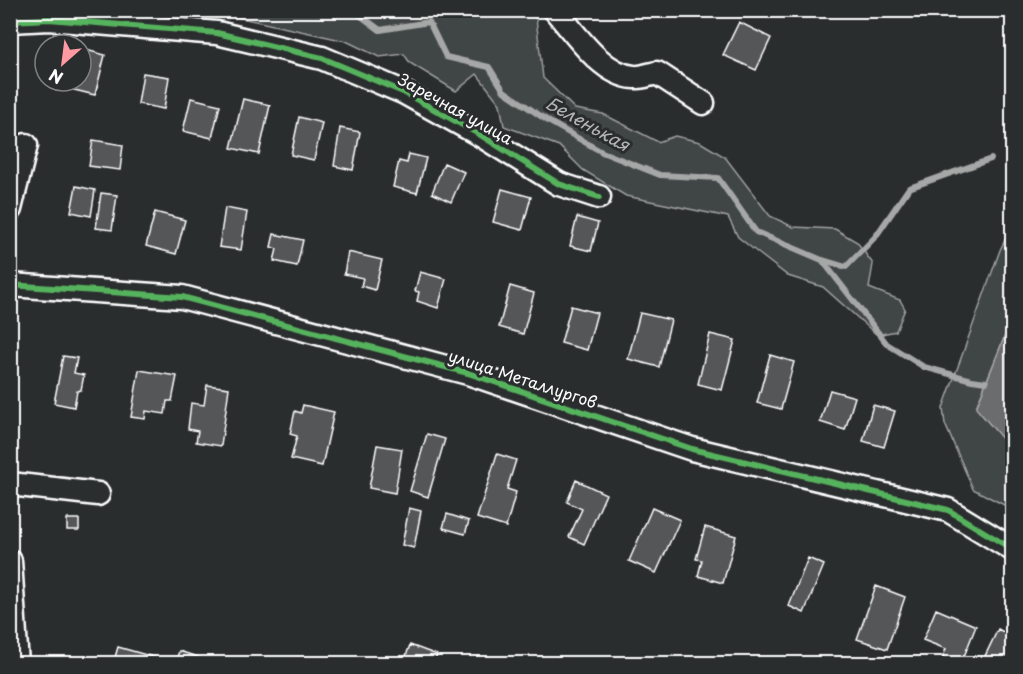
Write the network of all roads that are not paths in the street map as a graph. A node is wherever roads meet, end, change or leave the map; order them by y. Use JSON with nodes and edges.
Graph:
{"nodes":[{"id":1,"x":555,"y":10,"type":"edge"},
{"id":2,"x":10,"y":21,"type":"edge"},
{"id":3,"x":703,"y":103,"type":"dead end"},
{"id":4,"x":26,"y":145,"type":"dead end"},
{"id":5,"x":599,"y":197,"type":"dead end"},
{"id":6,"x":10,"y":209,"type":"edge"},
{"id":7,"x":10,"y":285,"type":"edge"},
{"id":8,"x":10,"y":484,"type":"edge"},
{"id":9,"x":98,"y":494,"type":"dead end"},
{"id":10,"x":1012,"y":549,"type":"edge"},
{"id":11,"x":10,"y":561,"type":"edge"},
{"id":12,"x":17,"y":663,"type":"edge"}],
"edges":[{"from":1,"to":3,"type":"street"},
{"from":2,"to":5,"type":"street","name":"Заречная улица"},
{"from":4,"to":6,"type":"street"},
{"from":7,"to":10,"type":"street","name":"улица Металлургов"},
{"from":8,"to":9,"type":"street"},
{"from":11,"to":12,"type":"street"}]}
